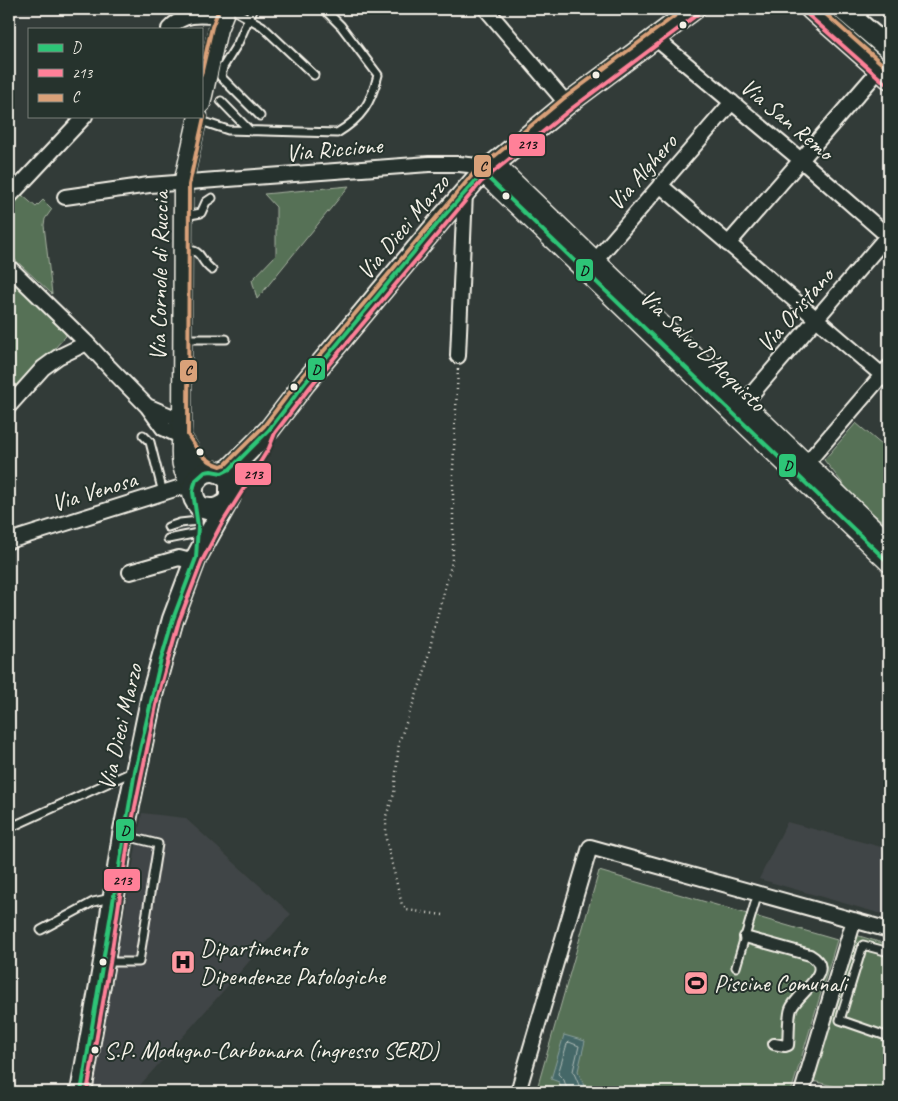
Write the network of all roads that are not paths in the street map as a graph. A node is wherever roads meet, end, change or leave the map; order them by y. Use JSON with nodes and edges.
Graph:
{"nodes":[{"id":1,"x":253,"y":9,"type":"edge"},
{"id":2,"x":324,"y":9,"type":"edge"},
{"id":3,"x":486,"y":9,"type":"edge"},
{"id":4,"x":694,"y":9,"type":"edge"},
{"id":5,"x":811,"y":9,"type":"edge"},
{"id":6,"x":227,"y":12,"type":"edge"},
{"id":7,"x":855,"y":13,"type":"edge"},
{"id":8,"x":248,"y":18,"type":"junction"},
{"id":9,"x":170,"y":28,"type":"edge"},
{"id":10,"x":655,"y":38,"type":"junction"},
{"id":11,"x":889,"y":49,"type":"edge"},
{"id":12,"x":884,"y":74,"type":"edge"},
{"id":13,"x":314,"y":75,"type":"dead end"},
{"id":14,"x":221,"y":101,"type":"dead end"},
{"id":15,"x":732,"y":102,"type":"junction"},
{"id":16,"x":202,"y":103,"type":"edge"},
{"id":17,"x":567,"y":104,"type":"junction"},
{"id":18,"x":202,"y":116,"type":"edge"},
{"id":19,"x":260,"y":116,"type":"dead end"},
{"id":20,"x":84,"y":118,"type":"edge"},
{"id":21,"x":198,"y":118,"type":"edge"},
{"id":22,"x":250,"y":131,"type":"junction"},
{"id":23,"x":802,"y":161,"type":"junction"},
{"id":24,"x":488,"y":168,"type":"junction"},
{"id":25,"x":183,"y":184,"type":"junction"},
{"id":26,"x":660,"y":185,"type":"junction"},
{"id":27,"x":465,"y":192,"type":"junction"},
{"id":28,"x":9,"y":197,"type":"edge"},
{"id":29,"x":65,"y":197,"type":"dead end"},
{"id":30,"x":212,"y":198,"type":"dead end"},
{"id":31,"x":183,"y":216,"type":"junction"},
{"id":32,"x":889,"y":236,"type":"edge"},
{"id":33,"x":728,"y":244,"type":"junction"},
{"id":34,"x":183,"y":249,"type":"junction"},
{"id":35,"x":9,"y":266,"type":"edge"},
{"id":36,"x":591,"y":266,"type":"junction"},
{"id":37,"x":212,"y":270,"type":"dead end"},
{"id":38,"x":816,"y":319,"type":"junction"},
{"id":39,"x":226,"y":339,"type":"dead end"},
{"id":40,"x":182,"y":340,"type":"junction"},
{"id":41,"x":88,"y":343,"type":"junction"},
{"id":42,"x":458,"y":356,"type":"road end"},
{"id":43,"x":887,"y":374,"type":"edge"},
{"id":44,"x":182,"y":393,"type":"junction"},
{"id":45,"x":9,"y":406,"type":"edge"},
{"id":46,"x":147,"y":406,"type":"junction"},
{"id":47,"x":739,"y":409,"type":"junction"},
{"id":48,"x":182,"y":430,"type":"junction"},
{"id":49,"x":269,"y":430,"type":"junction"},
{"id":50,"x":143,"y":435,"type":"dead end"},
{"id":51,"x":802,"y":469,"type":"junction"},
{"id":52,"x":217,"y":472,"type":"junction"},
{"id":53,"x":163,"y":493,"type":"junction"},
{"id":54,"x":229,"y":500,"type":"junction"},
{"id":55,"x":196,"y":510,"type":"junction"},
{"id":56,"x":168,"y":527,"type":"dead end"},
{"id":57,"x":168,"y":539,"type":"dead end"},
{"id":58,"x":9,"y":541,"type":"edge"},
{"id":59,"x":885,"y":541,"type":"edge"},
{"id":60,"x":195,"y":560,"type":"junction"},
{"id":61,"x":889,"y":563,"type":"edge"},
{"id":62,"x":130,"y":572,"type":"dead end"},
{"id":63,"x":135,"y":771,"type":"junction"},
{"id":64,"x":9,"y":828,"type":"edge"},
{"id":65,"x":123,"y":835,"type":"junction"},
{"id":66,"x":758,"y":893,"type":"junction"},
{"id":67,"x":114,"y":897,"type":"junction"},
{"id":68,"x":854,"y":920,"type":"junction"},
{"id":69,"x":41,"y":930,"type":"dead end"},
{"id":70,"x":889,"y":930,"type":"edge"},
{"id":71,"x":745,"y":937,"type":"junction"},
{"id":72,"x":889,"y":952,"type":"edge"},
{"id":73,"x":104,"y":962,"type":"junction"},
{"id":74,"x":736,"y":967,"type":"dead end"},
{"id":75,"x":889,"y":1037,"type":"edge"},
{"id":76,"x":774,"y":1044,"type":"dead end"},
{"id":77,"x":81,"y":1092,"type":"edge"},
{"id":78,"x":518,"y":1092,"type":"edge"},
{"id":79,"x":802,"y":1092,"type":"edge"}],
"edges":[{"from":1,"to":8,"type":"lane"},
{"from":2,"to":22,"type":"lane"},
{"from":3,"to":17,"type":"street"},
{"from":4,"to":10,"type":"main road","name":"Via Dieci Marzo"},
{"from":5,"to":12,"type":"main road"},
{"from":6,"to":8,"type":"lane"},
{"from":6,"to":9,"type":"street"},
{"from":6,"to":16,"type":"street","name":"Via Cornole di Ruccia"},
{"from":7,"to":11,"type":"main road"},
{"from":8,"to":13,"type":"lane"},
{"from":8,"to":19,"type":"lane"},
{"from":10,"to":15,"type":"street","name":"Via San Remo"},
{"from":10,"to":17,"type":"main road","name":"Via Dieci Marzo"},
{"from":12,"to":23,"type":"street"},
{"from":14,"to":22,"type":"lane"},
{"from":15,"to":23,"type":"street","name":"Via San Remo"},
{"from":15,"to":26,"type":"street","name":"Via Alghero"},
{"from":17,"to":24,"type":"main road","name":"Via Dieci Marzo"},
{"from":18,"to":22,"type":"lane"},
{"from":20,"to":28,"type":"street"},
{"from":21,"to":25,"type":"street","name":"Via Cornole di Ruccia"},
{"from":23,"to":32,"type":"street","name":"Via San Remo"},
{"from":23,"to":33,"type":"street"},
{"from":24,"to":25,"type":"street","name":"Via Riccione"},
{"from":24,"to":27,"type":"main road","name":"Via Dieci Marzo"},
{"from":24,"to":36,"type":"street","name":"Via Salvo D'Acquisto"},
{"from":25,"to":29,"type":"street","name":"Via Riccione"},
{"from":25,"to":31,"type":"street","name":"Via Cornole di Ruccia"},
{"from":26,"to":33,"type":"street"},
{"from":26,"to":36,"type":"street","name":"Via Alghero"},
{"from":27,"to":42,"type":"street"},
{"from":27,"to":49,"type":"main road","name":"Via Dieci Marzo"},
{"from":30,"to":31,"type":"lane"},
{"from":31,"to":34,"type":"street","name":"Via Cornole di Ruccia"},
{"from":32,"to":38,"type":"street","name":"Via Oristano"},
{"from":33,"to":38,"type":"street"},
{"from":34,"to":37,"type":"lane"},
{"from":34,"to":40,"type":"street","name":"Via Cornole di Ruccia"},
{"from":35,"to":41,"type":"street"},
{"from":36,"to":47,"type":"street","name":"Via Salvo D'Acquisto"},
{"from":38,"to":43,"type":"street"},
{"from":38,"to":47,"type":"street","name":"Via Oristano"},
{"from":39,"to":40,"type":"lane"},
{"from":40,"to":44,"type":"street","name":"Via Cornole di Ruccia"},
{"from":41,"to":45,"type":"street"},
{"from":41,"to":46,"type":"street"},
{"from":43,"to":51,"type":"street"},
{"from":44,"to":46,"type":"street"},
{"from":44,"to":48,"type":"street","name":"Via Cornole di Ruccia"},
{"from":46,"to":48,"type":"street"},
{"from":47,"to":51,"type":"street","name":"Via Salvo D'Acquisto"},
{"from":48,"to":52,"type":"street"},
{"from":48,"to":55,"type":"street","name":"Via Cornole di Ruccia"},
{"from":49,"to":52,"type":"main road","name":"Via Dieci Marzo"},
{"from":49,"to":54,"type":"main road","name":"Via Dieci Marzo"},
{"from":50,"to":53,"type":"lane"},
{"from":51,"to":59,"type":"street","name":"Via Salvo D'Acquisto"},
{"from":52,"to":54,"type":"main road"},
{"from":52,"to":55,"type":"main road","name":"Via Dieci Marzo"},
{"from":53,"to":55,"type":"street","name":"Via Venosa"},
{"from":53,"to":58,"type":"street","name":"Via Venosa"},
{"from":54,"to":55,"type":"main road"},
{"from":54,"to":60,"type":"main road","name":"Via Dieci Marzo"},
{"from":55,"to":56,"type":"lane"},
{"from":55,"to":57,"type":"lane"},
{"from":55,"to":60,"type":"main road"},
{"from":59,"to":61,"type":"street","name":"Via Salvo D'Acquisto"},
{"from":60,"to":62,"type":"street"},
{"from":60,"to":63,"type":"main road","name":"Via Dieci Marzo"},
{"from":63,"to":64,"type":"lane"},
{"from":63,"to":65,"type":"main road","name":"Via Dieci Marzo"},
{"from":65,"to":67,"type":"main road","name":"Via Dieci Marzo"},
{"from":65,"to":73,"type":"lane"},
{"from":66,"to":68,"type":"street"},
{"from":66,"to":71,"type":"lane"},
{"from":66,"to":78,"type":"street"},
{"from":67,"to":69,"type":"lane"},
{"from":67,"to":73,"type":"main road","name":"Via Dieci Marzo"},
{"from":68,"to":70,"type":"street"},
{"from":68,"to":79,"type":"street"},
{"from":71,"to":74,"type":"lane"},
{"from":71,"to":76,"type":"street"},
{"from":72,"to":75,"type":"lane"},
{"from":73,"to":77,"type":"main road","name":"Via Dieci Marzo"}]}
